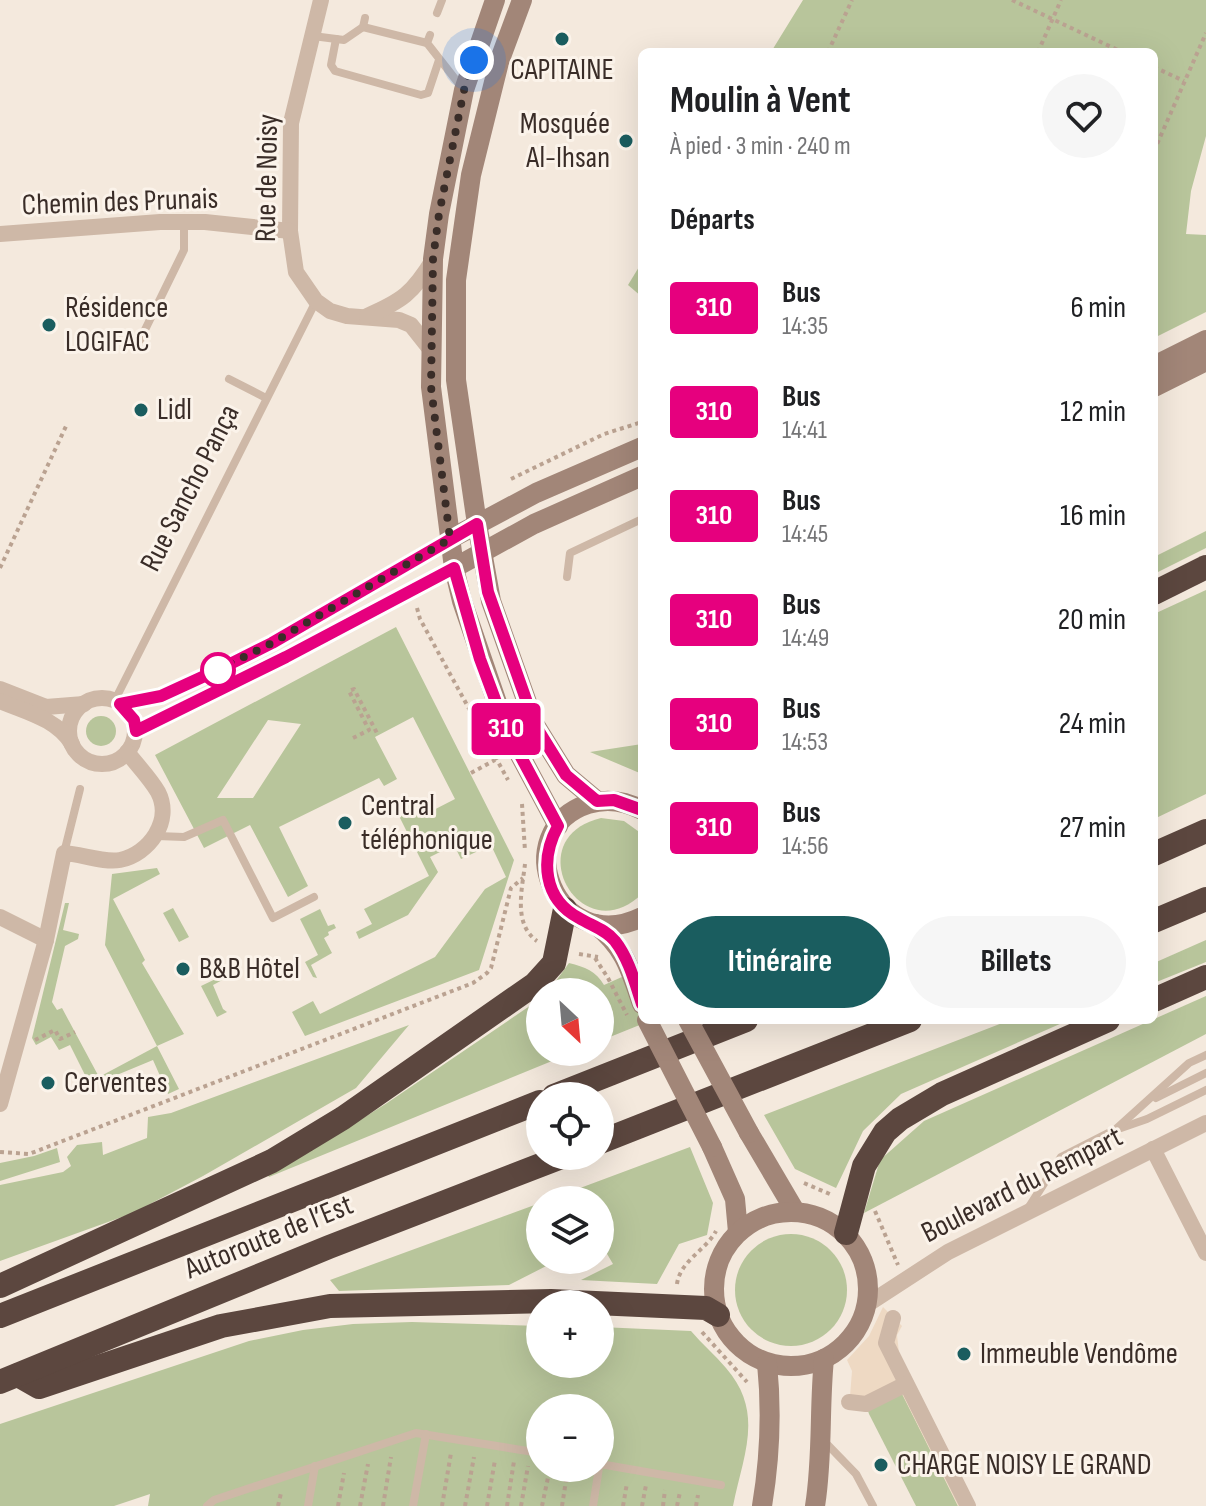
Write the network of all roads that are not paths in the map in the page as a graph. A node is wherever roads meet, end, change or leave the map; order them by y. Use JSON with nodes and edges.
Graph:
{"nodes":[{"id":1,"x":321,"y":0,"type":"edge"},
{"id":2,"x":442,"y":0,"type":"edge"},
{"id":3,"x":495,"y":0,"type":"edge"},
{"id":4,"x":522,"y":0,"type":"edge"},
{"id":5,"x":437,"y":13,"type":"dead end"},
{"id":6,"x":312,"y":36,"type":"junction"},
{"id":7,"x":336,"y":39,"type":"junction"},
{"id":8,"x":439,"y":60,"type":"junction"},
{"id":9,"x":464,"y":90,"type":"junction"},
{"id":10,"x":184,"y":222,"type":"junction"},
{"id":11,"x":290,"y":231,"type":"junction"},
{"id":12,"x":0,"y":234,"type":"edge"},
{"id":13,"x":433,"y":259,"type":"junction"},
{"id":14,"x":316,"y":301,"type":"junction"},
{"id":15,"x":365,"y":317,"type":"junction"},
{"id":16,"x":140,"y":340,"type":"dead end"},
{"id":17,"x":1206,"y":340,"type":"edge"},
{"id":18,"x":430,"y":349,"type":"junction"},
{"id":19,"x":1206,"y":361,"type":"edge"},
{"id":20,"x":1158,"y":364,"type":"edge"},
{"id":21,"x":229,"y":379,"type":"dead end"},
{"id":22,"x":1158,"y":385,"type":"edge"},
{"id":23,"x":266,"y":398,"type":"junction"},
{"id":24,"x":638,"y":449,"type":"edge"},
{"id":25,"x":638,"y":478,"type":"edge"},
{"id":26,"x":638,"y":521,"type":"edge"},
{"id":27,"x":477,"y":524,"type":"junction"},
{"id":28,"x":450,"y":539,"type":"junction"},
{"id":29,"x":482,"y":552,"type":"junction"},
{"id":30,"x":1206,"y":567,"type":"edge"},
{"id":31,"x":454,"y":568,"type":"junction"},
{"id":32,"x":567,"y":577,"type":"dead end"},
{"id":33,"x":1158,"y":591,"type":"edge"},
{"id":34,"x":0,"y":689,"type":"edge"},
{"id":35,"x":0,"y":701,"type":"edge"},
{"id":36,"x":118,"y":702,"type":"junction"},
{"id":37,"x":84,"y":704,"type":"junction"},
{"id":38,"x":136,"y":731,"type":"junction"},
{"id":39,"x":75,"y":750,"type":"junction"},
{"id":40,"x":127,"y":752,"type":"junction"},
{"id":41,"x":80,"y":789,"type":"dead end"},
{"id":42,"x":597,"y":801,"type":"junction"},
{"id":43,"x":638,"y":808,"type":"edge"},
{"id":44,"x":558,"y":826,"type":"junction"},
{"id":45,"x":1206,"y":831,"type":"edge"},
{"id":46,"x":157,"y":836,"type":"junction"},
{"id":47,"x":1158,"y":852,"type":"edge"},
{"id":48,"x":64,"y":853,"type":"junction"},
{"id":49,"x":314,"y":897,"type":"dead end"},
{"id":50,"x":1206,"y":899,"type":"edge"},
{"id":51,"x":565,"y":909,"type":"junction"},
{"id":52,"x":0,"y":917,"type":"edge"},
{"id":53,"x":638,"y":919,"type":"edge"},
{"id":54,"x":1158,"y":919,"type":"edge"},
{"id":55,"x":595,"y":924,"type":"junction"},
{"id":56,"x":46,"y":940,"type":"junction"},
{"id":57,"x":1206,"y":977,"type":"edge"},
{"id":58,"x":638,"y":992,"type":"edge"},
{"id":59,"x":1158,"y":998,"type":"edge"},
{"id":60,"x":649,"y":1024,"type":"edge"},
{"id":61,"x":690,"y":1024,"type":"edge"},
{"id":62,"x":736,"y":1024,"type":"edge"},
{"id":63,"x":900,"y":1024,"type":"edge"},
{"id":64,"x":1099,"y":1024,"type":"edge"},
{"id":65,"x":1206,"y":1055,"type":"edge"},
{"id":66,"x":1206,"y":1073,"type":"edge"},
{"id":67,"x":589,"y":1082,"type":"edge"},
{"id":68,"x":1206,"y":1090,"type":"edge"},
{"id":69,"x":0,"y":1104,"type":"edge"},
{"id":70,"x":1145,"y":1104,"type":"junction"},
{"id":71,"x":526,"y":1108,"type":"edge"},
{"id":72,"x":1206,"y":1123,"type":"edge"},
{"id":73,"x":1116,"y":1129,"type":"junction"},
{"id":74,"x":614,"y":1136,"type":"edge"},
{"id":75,"x":1153,"y":1149,"type":"junction"},
{"id":76,"x":528,"y":1170,"type":"edge"},
{"id":77,"x":795,"y":1211,"type":"junction"},
{"id":78,"x":1024,"y":1214,"type":"junction"},
{"id":79,"x":738,"y":1232,"type":"junction"},
{"id":80,"x":846,"y":1233,"type":"junction"},
{"id":81,"x":1206,"y":1253,"type":"edge"},
{"id":82,"x":0,"y":1286,"type":"edge"},
{"id":83,"x":868,"y":1304,"type":"junction"},
{"id":84,"x":718,"y":1315,"type":"junction"},
{"id":85,"x":0,"y":1316,"type":"edge"},
{"id":86,"x":893,"y":1318,"type":"dead end"},
{"id":87,"x":824,"y":1359,"type":"junction"},
{"id":88,"x":767,"y":1363,"type":"junction"},
{"id":89,"x":9,"y":1378,"type":"edge"},
{"id":90,"x":906,"y":1384,"type":"junction"},
{"id":91,"x":849,"y":1402,"type":"dead end"},
{"id":92,"x":426,"y":1434,"type":"junction"},
{"id":93,"x":820,"y":1436,"type":"junction"},
{"id":94,"x":526,"y":1451,"type":"edge"},
{"id":95,"x":315,"y":1466,"type":"junction"},
{"id":96,"x":614,"y":1467,"type":"edge"},
{"id":97,"x":597,"y":1482,"type":"edge"},
{"id":98,"x":721,"y":1485,"type":"dead end"},
{"id":99,"x":207,"y":1506,"type":"edge"},
{"id":100,"x":308,"y":1506,"type":"edge"},
{"id":101,"x":413,"y":1506,"type":"edge"},
{"id":102,"x":593,"y":1506,"type":"edge"},
{"id":103,"x":762,"y":1506,"type":"edge"},
{"id":104,"x":815,"y":1506,"type":"edge"},
{"id":105,"x":873,"y":1506,"type":"edge"},
{"id":106,"x":968,"y":1506,"type":"edge"}],
"edges":[{"from":1,"to":6,"type":"street","name":"Rue de Noisy"},
{"from":2,"to":5,"type":"lane"},
{"from":3,"to":9,"type":"main road"},
{"from":4,"to":27,"type":"main road"},
{"from":6,"to":7,"type":"lane"},
{"from":6,"to":11,"type":"street","name":"Rue de Noisy"},
{"from":7,"to":8,"type":"lane"},
{"from":7,"to":8,"type":"lane"},
{"from":8,"to":9,"type":"lane"},
{"from":9,"to":13,"type":"main road"},
{"from":10,"to":11,"type":"street","name":"Chemin des Prunais"},
{"from":10,"to":12,"type":"street","name":"Chemin des Prunais"},
{"from":10,"to":16,"type":"lane"},
{"from":11,"to":14,"type":"street","name":"Rue de Noisy"},
{"from":13,"to":15,"type":"street"},
{"from":13,"to":18,"type":"main road"},
{"from":14,"to":15,"type":"street"},
{"from":14,"to":23,"type":"lane","name":"Rue Sancho Pança"},
{"from":15,"to":18,"type":"street"},
{"from":17,"to":20,"type":"main road"},
{"from":18,"to":28,"type":"main road"},
{"from":19,"to":22,"type":"main road"},
{"from":21,"to":23,"type":"lane"},
{"from":23,"to":36,"type":"lane","name":"Rue Sancho Pança"},
{"from":24,"to":27,"type":"main road"},
{"from":25,"to":29,"type":"main road"},
{"from":26,"to":32,"type":"lane"},
{"from":27,"to":28,"type":"main road"},
{"from":27,"to":29,"type":"main road"},
{"from":28,"to":31,"type":"main road"},
{"from":28,"to":36,"type":"street"},
{"from":29,"to":31,"type":"main road"},
{"from":29,"to":42,"type":"main road"},
{"from":30,"to":33,"type":"highway"},
{"from":31,"to":38,"type":"street"},
{"from":31,"to":44,"type":"main road"},
{"from":34,"to":37,"type":"street"},
{"from":35,"to":39,"type":"street"},
{"from":36,"to":37,"type":"street"},
{"from":36,"to":38,"type":"street"},
{"from":37,"to":39,"type":"street"},
{"from":38,"to":40,"type":"street"},
{"from":39,"to":40,"type":"street"},
{"from":40,"to":46,"type":"street"},
{"from":41,"to":48,"type":"lane"},
{"from":42,"to":43,"type":"main road"},
{"from":42,"to":44,"type":"main road"},
{"from":44,"to":51,"type":"main road"},
{"from":45,"to":47,"type":"highway"},
{"from":46,"to":48,"type":"street"},
{"from":46,"to":49,"type":"lane"},
{"from":48,"to":56,"type":"street"},
{"from":50,"to":54,"type":"highway"},
{"from":51,"to":55,"type":"main road"},
{"from":51,"to":82,"type":"highway"},
{"from":52,"to":56,"type":"street"},
{"from":53,"to":55,"type":"main road"},
{"from":55,"to":58,"type":"main road"},
{"from":56,"to":69,"type":"street"},
{"from":57,"to":59,"type":"highway"},
{"from":60,"to":79,"type":"main road","bridge":true},
{"from":61,"to":77,"type":"main road","bridge":true},
{"from":62,"to":67,"type":"highway"},
{"from":63,"to":74,"type":"highway"},
{"from":64,"to":80,"type":"highway"},
{"from":65,"to":70,"type":"lane"},
{"from":66,"to":70,"type":"lane"},
{"from":68,"to":73,"type":"lane"},
{"from":70,"to":73,"type":"lane"},
{"from":71,"to":85,"type":"highway","name":"Autoroute de l’Est"},
{"from":72,"to":75,"type":"street","name":"Boulevard du Rempart"},
{"from":73,"to":78,"type":"lane"},
{"from":75,"to":78,"type":"street","name":"Boulevard du Rempart"},
{"from":75,"to":81,"type":"street"},
{"from":76,"to":89,"type":"highway","name":"Autoroute de l’Est"},
{"from":77,"to":79,"type":"main road"},
{"from":77,"to":80,"type":"main road"},
{"from":78,"to":83,"type":"street","name":"Boulevard du Rempart"},
{"from":79,"to":84,"type":"main road"},
{"from":80,"to":83,"type":"main road"},
{"from":83,"to":87,"type":"main road"},
{"from":84,"to":88,"type":"main road"},
{"from":84,"to":89,"type":"highway"},
{"from":86,"to":90,"type":"street"},
{"from":87,"to":88,"type":"main road"},
{"from":87,"to":93,"type":"main road"},
{"from":88,"to":103,"type":"main road"},
{"from":90,"to":91,"type":"street"},
{"from":90,"to":106,"type":"street"},
{"from":92,"to":94,"type":"lane"},
{"from":92,"to":95,"type":"lane"},
{"from":92,"to":101,"type":"lane"},
{"from":93,"to":104,"type":"main road"},
{"from":93,"to":105,"type":"lane"},
{"from":95,"to":99,"type":"lane"},
{"from":95,"to":100,"type":"lane"},
{"from":96,"to":98,"type":"lane"},
{"from":97,"to":102,"type":"lane"}]}
